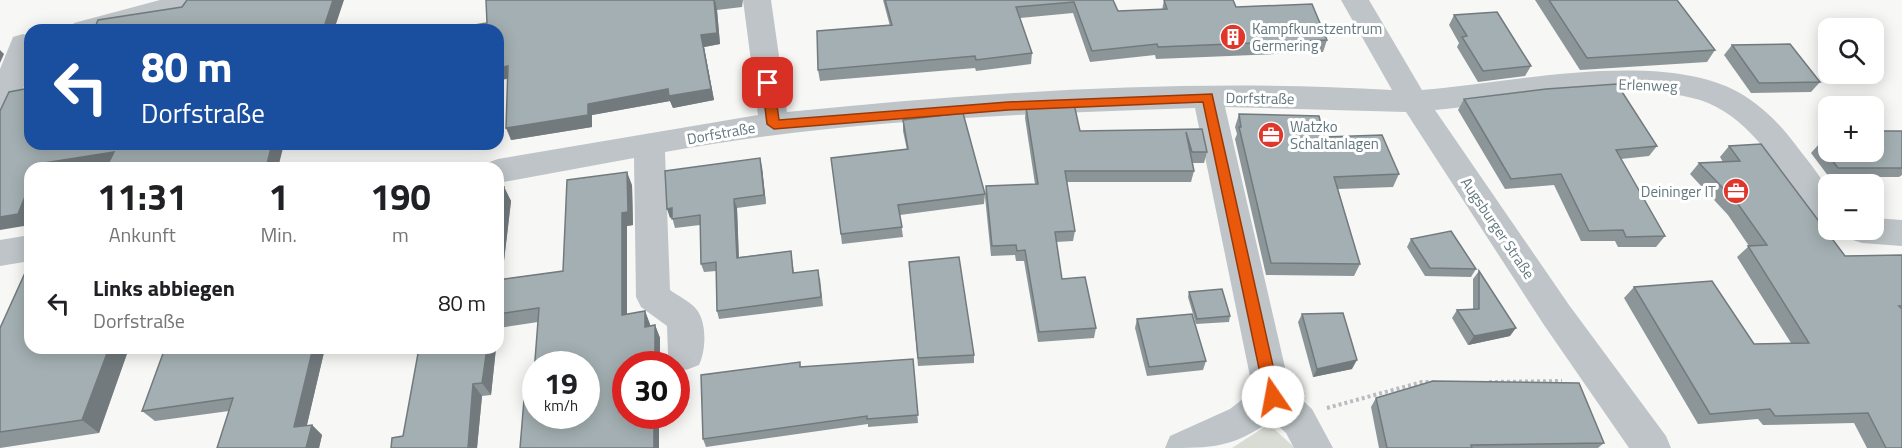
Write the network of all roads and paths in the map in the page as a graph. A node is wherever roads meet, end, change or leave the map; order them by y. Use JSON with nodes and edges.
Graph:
{"nodes":[{"id":1,"x":193,"y":0,"type":"edge"},
{"id":2,"x":760,"y":0,"type":"edge"},
{"id":3,"x":1355,"y":0,"type":"edge"},
{"id":4,"x":106,"y":24,"type":"edge"},
{"id":5,"x":18,"y":46,"type":"edge"},
{"id":6,"x":1208,"y":97,"type":"junction"},
{"id":7,"x":1414,"y":101,"type":"junction"},
{"id":8,"x":0,"y":111,"type":"edge"},
{"id":9,"x":774,"y":124,"type":"junction"},
{"id":10,"x":649,"y":145,"type":"junction"},
{"id":11,"x":504,"y":170,"type":"edge"},
{"id":12,"x":1818,"y":202,"type":"edge"},
{"id":13,"x":1884,"y":232,"type":"edge"},
{"id":14,"x":1902,"y":233,"type":"edge"},
{"id":15,"x":24,"y":249,"type":"edge"},
{"id":16,"x":0,"y":253,"type":"edge"},
{"id":17,"x":686,"y":351,"type":"edge"},
{"id":18,"x":1599,"y":380,"type":"junction"},
{"id":19,"x":1434,"y":382,"type":"edge"},
{"id":20,"x":1482,"y":382,"type":"edge"},
{"id":21,"x":1295,"y":422,"type":"edge"},
{"id":22,"x":1184,"y":448,"type":"edge"},
{"id":23,"x":1652,"y":448,"type":"edge"}],
"edges":[{"from":1,"to":4,"type":"street"},
{"from":2,"to":9,"type":"street"},
{"from":3,"to":7,"type":"street","name":"Augsburger Straße"},
{"from":5,"to":8,"type":"street"},
{"from":6,"to":7,"type":"street","name":"Dorfstraße"},
{"from":6,"to":9,"type":"street","name":"Dorfstraße"},
{"from":6,"to":21,"type":"street"},
{"from":7,"to":12,"type":"street","name":"Erlenweg"},
{"from":7,"to":18,"type":"street","name":"Augsburger Straße"},
{"from":9,"to":10,"type":"street","name":"Dorfstraße"},
{"from":10,"to":11,"type":"street","name":"Dorfstraße"},
{"from":10,"to":17,"type":"street"},
{"from":13,"to":14,"type":"street"},
{"from":15,"to":16,"type":"street"},
{"from":18,"to":20,"type":"path"},
{"from":18,"to":23,"type":"street","name":"Augsburger Straße"},
{"from":19,"to":21,"type":"path"},
{"from":21,"to":22,"type":"street"}]}
